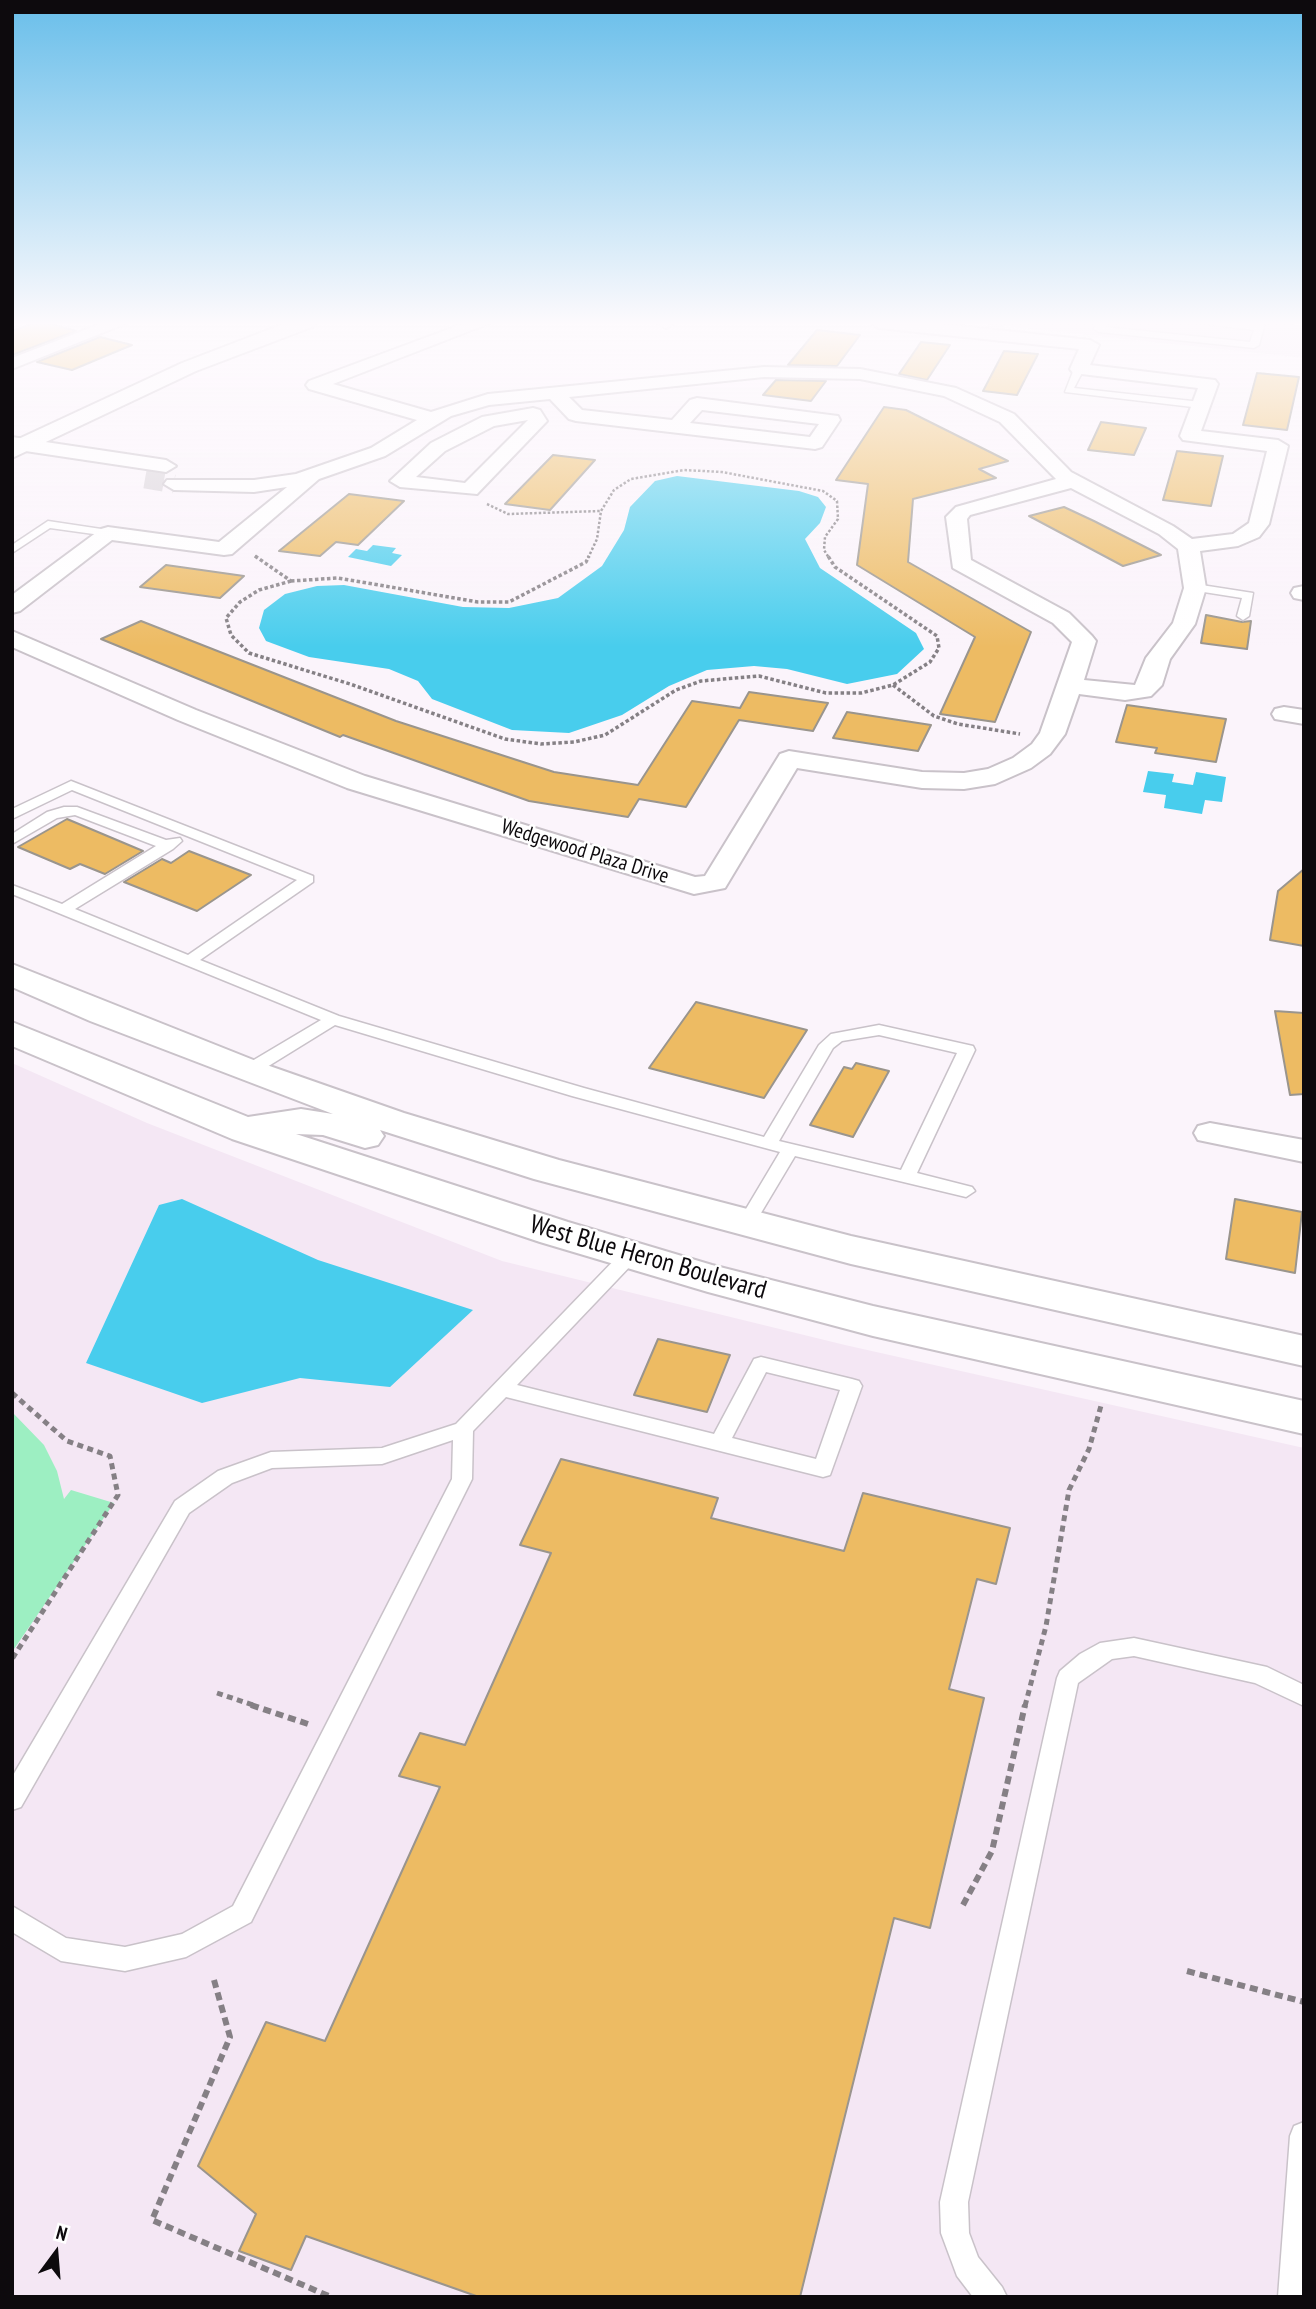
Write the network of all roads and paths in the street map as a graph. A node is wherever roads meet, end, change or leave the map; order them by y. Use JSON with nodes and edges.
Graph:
{"nodes":[{"id":1,"x":35,"y":431,"type":"edge"},
{"id":2,"x":41,"y":431,"type":"edge"},
{"id":3,"x":411,"y":431,"type":"edge"},
{"id":4,"x":470,"y":431,"type":"edge"},
{"id":5,"x":528,"y":431,"type":"edge"},
{"id":6,"x":716,"y":431,"type":"edge"},
{"id":7,"x":824,"y":431,"type":"edge"},
{"id":8,"x":1020,"y":431,"type":"edge"},
{"id":9,"x":1193,"y":431,"type":"edge"},
{"id":10,"x":15,"y":442,"type":"edge"},
{"id":11,"x":194,"y":471,"type":"tunnel mouth"},
{"id":12,"x":317,"y":474,"type":"junction"},
{"id":13,"x":145,"y":479,"type":"tunnel mouth"},
{"id":14,"x":1072,"y":481,"type":"junction"},
{"id":15,"x":470,"y":490,"type":"junction"},
{"id":16,"x":601,"y":511,"type":"junction"},
{"id":17,"x":108,"y":533,"type":"junction"},
{"id":18,"x":1188,"y":546,"type":"junction"},
{"id":19,"x":223,"y":549,"type":"junction"},
{"id":20,"x":12,"y":550,"type":"edge"},
{"id":21,"x":291,"y":581,"type":"junction"},
{"id":22,"x":1195,"y":588,"type":"junction"},
{"id":23,"x":12,"y":606,"type":"edge"},
{"id":24,"x":1243,"y":616,"type":"dead end"},
{"id":25,"x":12,"y":638,"type":"edge"},
{"id":26,"x":892,"y":685,"type":"junction"},
{"id":27,"x":1070,"y":685,"type":"junction"},
{"id":28,"x":1048,"y":739,"type":"junction"},
{"id":29,"x":12,"y":815,"type":"edge"},
{"id":30,"x":190,"y":832,"type":"junction"},
{"id":31,"x":12,"y":840,"type":"edge"},
{"id":32,"x":168,"y":846,"type":"junction"},
{"id":33,"x":12,"y":889,"type":"edge"},
{"id":34,"x":63,"y":909,"type":"junction"},
{"id":35,"x":187,"y":962,"type":"junction"},
{"id":36,"x":12,"y":974,"type":"edge"},
{"id":37,"x":333,"y":1019,"type":"junction"},
{"id":38,"x":12,"y":1033,"type":"edge"},
{"id":39,"x":248,"y":1071,"type":"junction"},
{"id":40,"x":144,"y":1089,"type":"junction"},
{"id":41,"x":245,"y":1130,"type":"junction"},
{"id":42,"x":1210,"y":1133,"type":"dead end"},
{"id":43,"x":769,"y":1144,"type":"junction"},
{"id":44,"x":790,"y":1150,"type":"junction"},
{"id":45,"x":1304,"y":1151,"type":"edge"},
{"id":46,"x":906,"y":1177,"type":"junction"},
{"id":47,"x":966,"y":1191,"type":"dead end"},
{"id":48,"x":746,"y":1224,"type":"junction"},
{"id":49,"x":630,"y":1255,"type":"junction"},
{"id":50,"x":1304,"y":1351,"type":"edge"},
{"id":51,"x":501,"y":1388,"type":"junction"},
{"id":52,"x":12,"y":1393,"type":"edge"},
{"id":53,"x":1104,"y":1393,"type":"dead end"},
{"id":54,"x":1304,"y":1418,"type":"edge"},
{"id":55,"x":463,"y":1429,"type":"junction"},
{"id":56,"x":719,"y":1443,"type":"junction"},
{"id":57,"x":12,"y":1659,"type":"edge"},
{"id":58,"x":217,"y":1693,"type":"dead end"},
{"id":59,"x":1304,"y":1696,"type":"edge"},
{"id":60,"x":307,"y":1724,"type":"dead end"},
{"id":61,"x":12,"y":1799,"type":"edge"},
{"id":62,"x":963,"y":1905,"type":"dead end"},
{"id":63,"x":12,"y":1918,"type":"edge"},
{"id":64,"x":1187,"y":1971,"type":"dead end"},
{"id":65,"x":215,"y":1980,"type":"dead end"},
{"id":66,"x":1304,"y":2002,"type":"edge"},
{"id":67,"x":1304,"y":2136,"type":"edge"},
{"id":68,"x":331,"y":2297,"type":"edge"},
{"id":69,"x":992,"y":2297,"type":"edge"},
{"id":70,"x":1293,"y":2297,"type":"edge"}],
"edges":[{"from":1,"to":10,"type":"main road"},
{"from":2,"to":10,"type":"main road"},
{"from":3,"to":12,"type":"street"},
{"from":4,"to":15,"type":"street"},
{"from":5,"to":15,"type":"street"},
{"from":6,"to":7,"type":"street"},
{"from":8,"to":14,"type":"street"},
{"from":9,"to":18,"type":"street"},
{"from":10,"to":12,"type":"street"},
{"from":10,"to":13,"type":"street"},
{"from":11,"to":12,"type":"street"},
{"from":12,"to":19,"type":"street"},
{"from":14,"to":18,"type":"street"},
{"from":14,"to":27,"type":"street","name":"Wedgewood Plaza Drive"},
{"from":15,"to":16,"type":"path"},
{"from":16,"to":21,"type":"path"},
{"from":16,"to":26,"type":"path"},
{"from":17,"to":19,"type":"street"},
{"from":17,"to":20,"type":"lane"},
{"from":17,"to":23,"type":"street"},
{"from":18,"to":22,"type":"street"},
{"from":19,"to":21,"type":"path"},
{"from":21,"to":26,"type":"path"},
{"from":22,"to":24,"type":"lane"},
{"from":22,"to":27,"type":"street"},
{"from":25,"to":28,"type":"street","name":"Wedgewood Plaza Drive"},
{"from":26,"to":28,"type":"path"},
{"from":27,"to":28,"type":"street","name":"Wedgewood Plaza Drive"},
{"from":29,"to":30,"type":"lane"},
{"from":30,"to":32,"type":"lane"},
{"from":30,"to":35,"type":"lane"},
{"from":31,"to":32,"type":"lane"},
{"from":32,"to":34,"type":"lane"},
{"from":33,"to":34,"type":"lane"},
{"from":34,"to":35,"type":"lane"},
{"from":35,"to":37,"type":"lane"},
{"from":36,"to":39,"type":"main road"},
{"from":37,"to":39,"type":"lane"},
{"from":37,"to":43,"type":"lane"},
{"from":38,"to":40,"type":"main road","name":"West Blue Heron Boulevard"},
{"from":39,"to":40,"type":"main road"},
{"from":39,"to":48,"type":"main road"},
{"from":40,"to":41,"type":"main road","name":"West Blue Heron Boulevard"},
{"from":41,"to":48,"type":"main road"},
{"from":41,"to":49,"type":"main road","name":"West Blue Heron Boulevard"},
{"from":42,"to":45,"type":"street"},
{"from":43,"to":44,"type":"lane"},
{"from":43,"to":46,"type":"lane"},
{"from":44,"to":46,"type":"lane"},
{"from":44,"to":48,"type":"lane"},
{"from":46,"to":47,"type":"lane"},
{"from":48,"to":50,"type":"main road"},
{"from":49,"to":51,"type":"lane"},
{"from":49,"to":54,"type":"main road","name":"West Blue Heron Boulevard"},
{"from":51,"to":55,"type":"lane"},
{"from":51,"to":56,"type":"lane"},
{"from":52,"to":57,"type":"path"},
{"from":53,"to":62,"type":"path"},
{"from":55,"to":61,"type":"lane"},
{"from":55,"to":63,"type":"lane"},
{"from":56,"to":56,"type":"lane"},
{"from":58,"to":60,"type":"path"},
{"from":59,"to":69,"type":"lane"},
{"from":64,"to":66,"type":"path"},
{"from":65,"to":68,"type":"path"},
{"from":67,"to":70,"type":"lane"}]}
